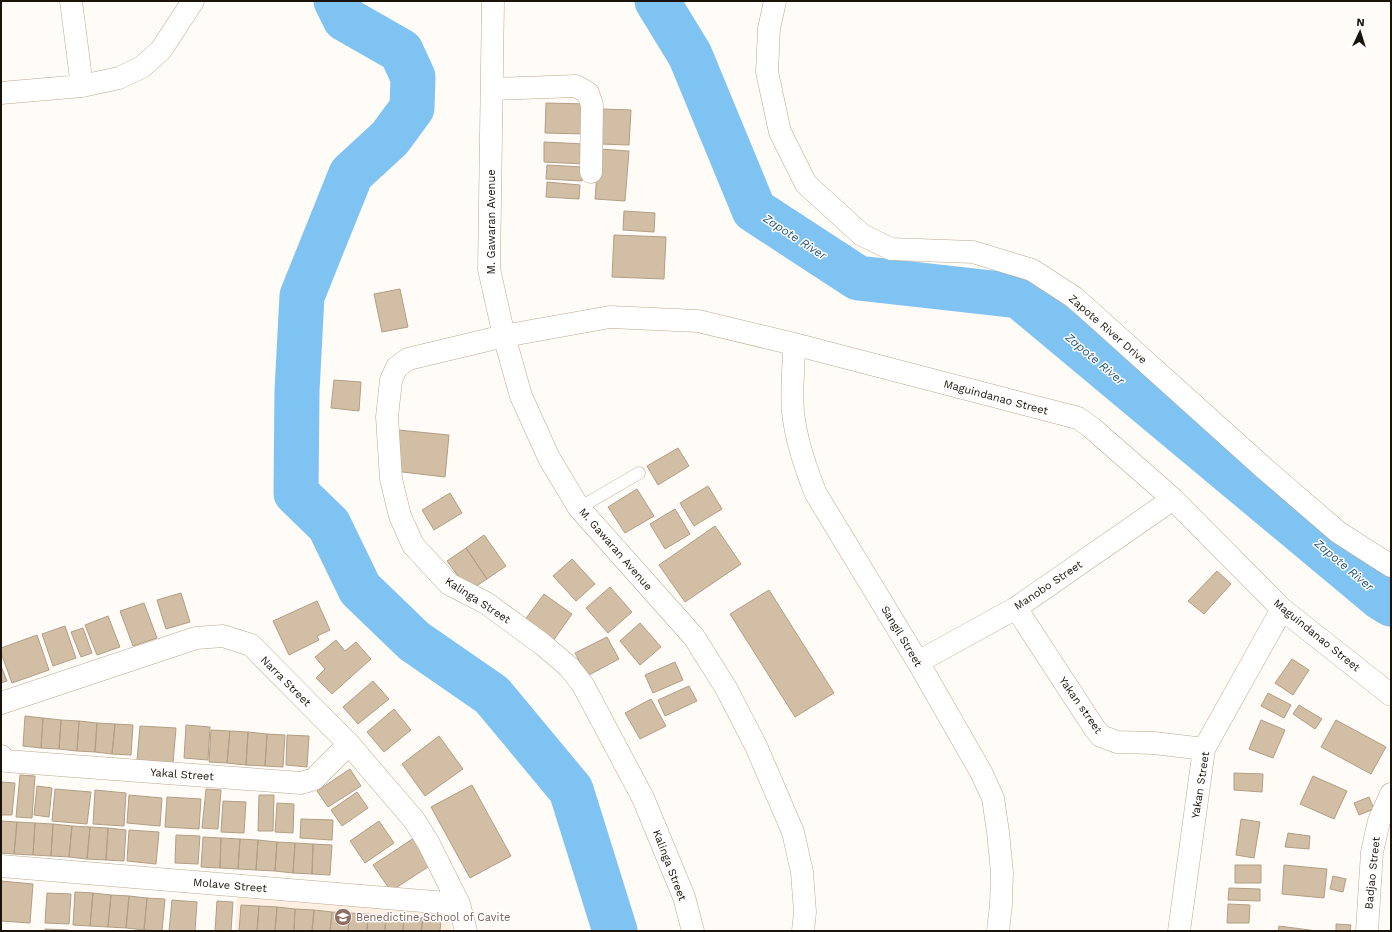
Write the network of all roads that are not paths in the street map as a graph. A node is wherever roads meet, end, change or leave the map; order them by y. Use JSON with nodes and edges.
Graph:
{"nodes":[{"id":1,"x":71,"y":1,"type":"edge"},
{"id":2,"x":193,"y":1,"type":"edge"},
{"id":3,"x":493,"y":1,"type":"edge"},
{"id":4,"x":775,"y":1,"type":"edge"},
{"id":5,"x":82,"y":86,"type":"junction"},
{"id":6,"x":492,"y":89,"type":"junction"},
{"id":7,"x":1,"y":93,"type":"edge"},
{"id":8,"x":591,"y":172,"type":"dead end"},
{"id":9,"x":504,"y":336,"type":"junction"},
{"id":10,"x":794,"y":344,"type":"junction"},
{"id":11,"x":639,"y":473,"type":"dead end"},
{"id":12,"x":1173,"y":499,"type":"junction"},
{"id":13,"x":579,"y":508,"type":"junction"},
{"id":14,"x":1391,"y":566,"type":"edge"},
{"id":15,"x":1016,"y":608,"type":"junction"},
{"id":16,"x":1282,"y":609,"type":"junction"},
{"id":17,"x":918,"y":662,"type":"junction"},
{"id":18,"x":1391,"y":695,"type":"edge"},
{"id":19,"x":1,"y":703,"type":"edge"},
{"id":20,"x":349,"y":744,"type":"junction"},
{"id":21,"x":1204,"y":749,"type":"junction"},
{"id":22,"x":1,"y":756,"type":"edge"},
{"id":23,"x":1391,"y":794,"type":"edge"},
{"id":24,"x":1,"y":866,"type":"edge"},
{"id":25,"x":459,"y":904,"type":"junction"},
{"id":26,"x":466,"y":931,"type":"edge"},
{"id":27,"x":692,"y":931,"type":"edge"},
{"id":28,"x":803,"y":931,"type":"edge"},
{"id":29,"x":998,"y":931,"type":"edge"},
{"id":30,"x":1180,"y":931,"type":"edge"},
{"id":31,"x":1367,"y":931,"type":"edge"}],
"edges":[{"from":1,"to":5,"type":"street"},
{"from":2,"to":5,"type":"street"},
{"from":3,"to":6,"type":"street","name":"M. Gawaran Avenue"},
{"from":4,"to":14,"type":"street","name":"Zapote River Drive"},
{"from":5,"to":7,"type":"street"},
{"from":6,"to":8,"type":"street"},
{"from":6,"to":9,"type":"street","name":"M. Gawaran Avenue"},
{"from":9,"to":10,"type":"street","name":"Maguindanao Street"},
{"from":9,"to":13,"type":"street","name":"M. Gawaran Avenue"},
{"from":9,"to":27,"type":"street","name":"Kalinga Street"},
{"from":10,"to":12,"type":"street","name":"Maguindanao Street"},
{"from":10,"to":17,"type":"street","name":"Sangil Street"},
{"from":11,"to":13,"type":"lane"},
{"from":12,"to":15,"type":"street","name":"Manobo Street"},
{"from":12,"to":16,"type":"street","name":"Maguindanao Street"},
{"from":13,"to":28,"type":"street","name":"M. Gawaran Avenue"},
{"from":15,"to":17,"type":"street","name":"Manobo Street"},
{"from":15,"to":21,"type":"street","name":"Yakan street"},
{"from":16,"to":18,"type":"street","name":"Maguindanao Street"},
{"from":16,"to":21,"type":"street","name":"Yakan Street"},
{"from":17,"to":29,"type":"street","name":"Sangil Street"},
{"from":19,"to":20,"type":"street","name":"Narra Street"},
{"from":20,"to":22,"type":"street","name":"Yakal Street"},
{"from":20,"to":25,"type":"street","name":"Narra Street"},
{"from":21,"to":30,"type":"street","name":"Yakan Street"},
{"from":23,"to":31,"type":"street","name":"Badjao Street"},
{"from":24,"to":25,"type":"street","name":"Molave Street"},
{"from":25,"to":26,"type":"street","name":"Narra Street"}]}
